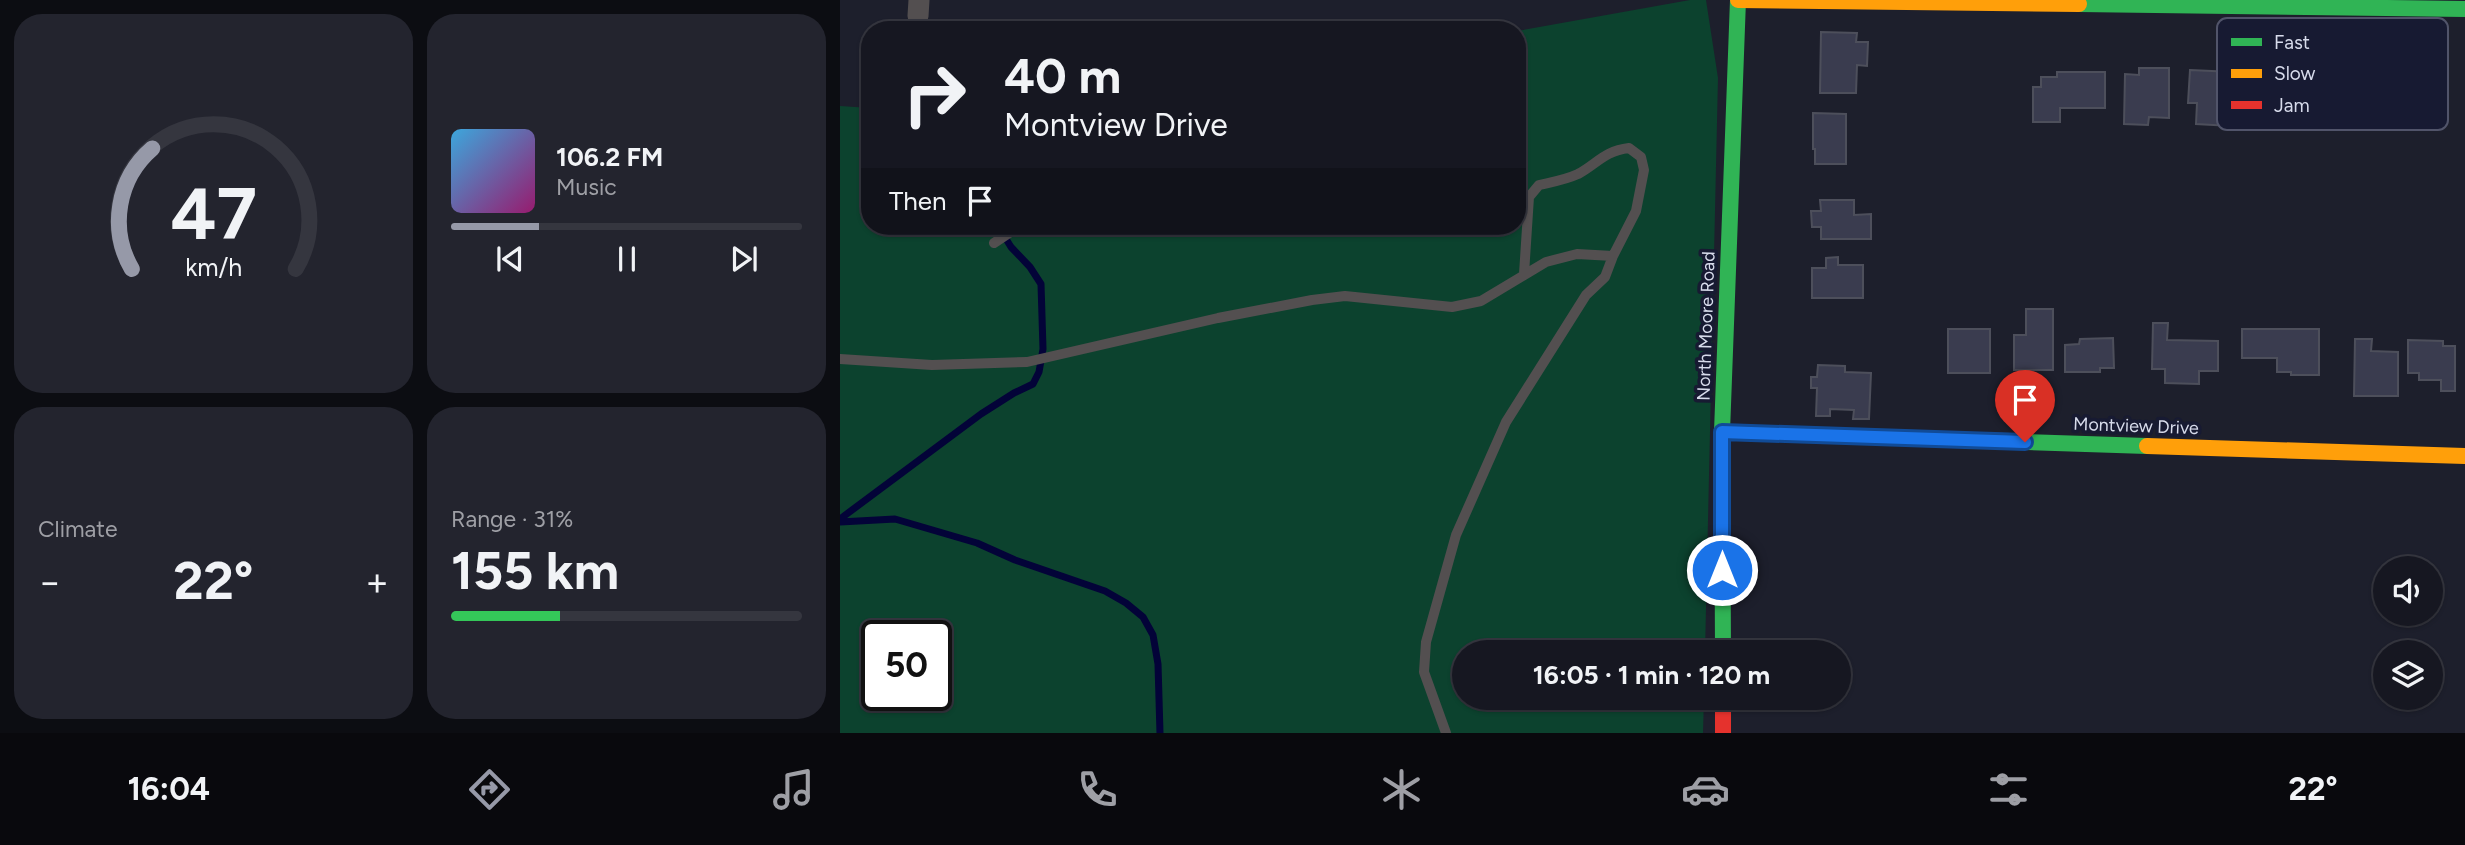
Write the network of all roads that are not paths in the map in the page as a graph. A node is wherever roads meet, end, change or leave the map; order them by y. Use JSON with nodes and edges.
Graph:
{"nodes":[{"id":1,"x":1738,"y":0,"type":"edge"},
{"id":2,"x":2465,"y":9,"type":"edge"},
{"id":3,"x":1006,"y":235,"type":"edge"},
{"id":4,"x":995,"y":243,"type":"dead end"},
{"id":5,"x":1613,"y":256,"type":"junction"},
{"id":6,"x":1524,"y":274,"type":"junction"},
{"id":7,"x":840,"y":359,"type":"edge"},
{"id":8,"x":1722,"y":432,"type":"junction"},
{"id":9,"x":2465,"y":456,"type":"edge"},
{"id":10,"x":1723,"y":640,"type":"edge"},
{"id":11,"x":1723,"y":710,"type":"edge"},
{"id":12,"x":1446,"y":733,"type":"edge"},
{"id":13,"x":1723,"y":733,"type":"edge"}],
"edges":[{"from":1,"to":2,"type":"street"},
{"from":1,"to":8,"type":"street","name":"North Moore Road"},
{"from":3,"to":4,"type":"lane"},
{"from":5,"to":6,"type":"lane"},
{"from":5,"to":6,"type":"lane"},
{"from":5,"to":12,"type":"lane"},
{"from":6,"to":7,"type":"lane"},
{"from":8,"to":9,"type":"street","name":"Montview Drive"},
{"from":8,"to":10,"type":"street","name":"North Moore Road"},
{"from":11,"to":13,"type":"street"}]}
